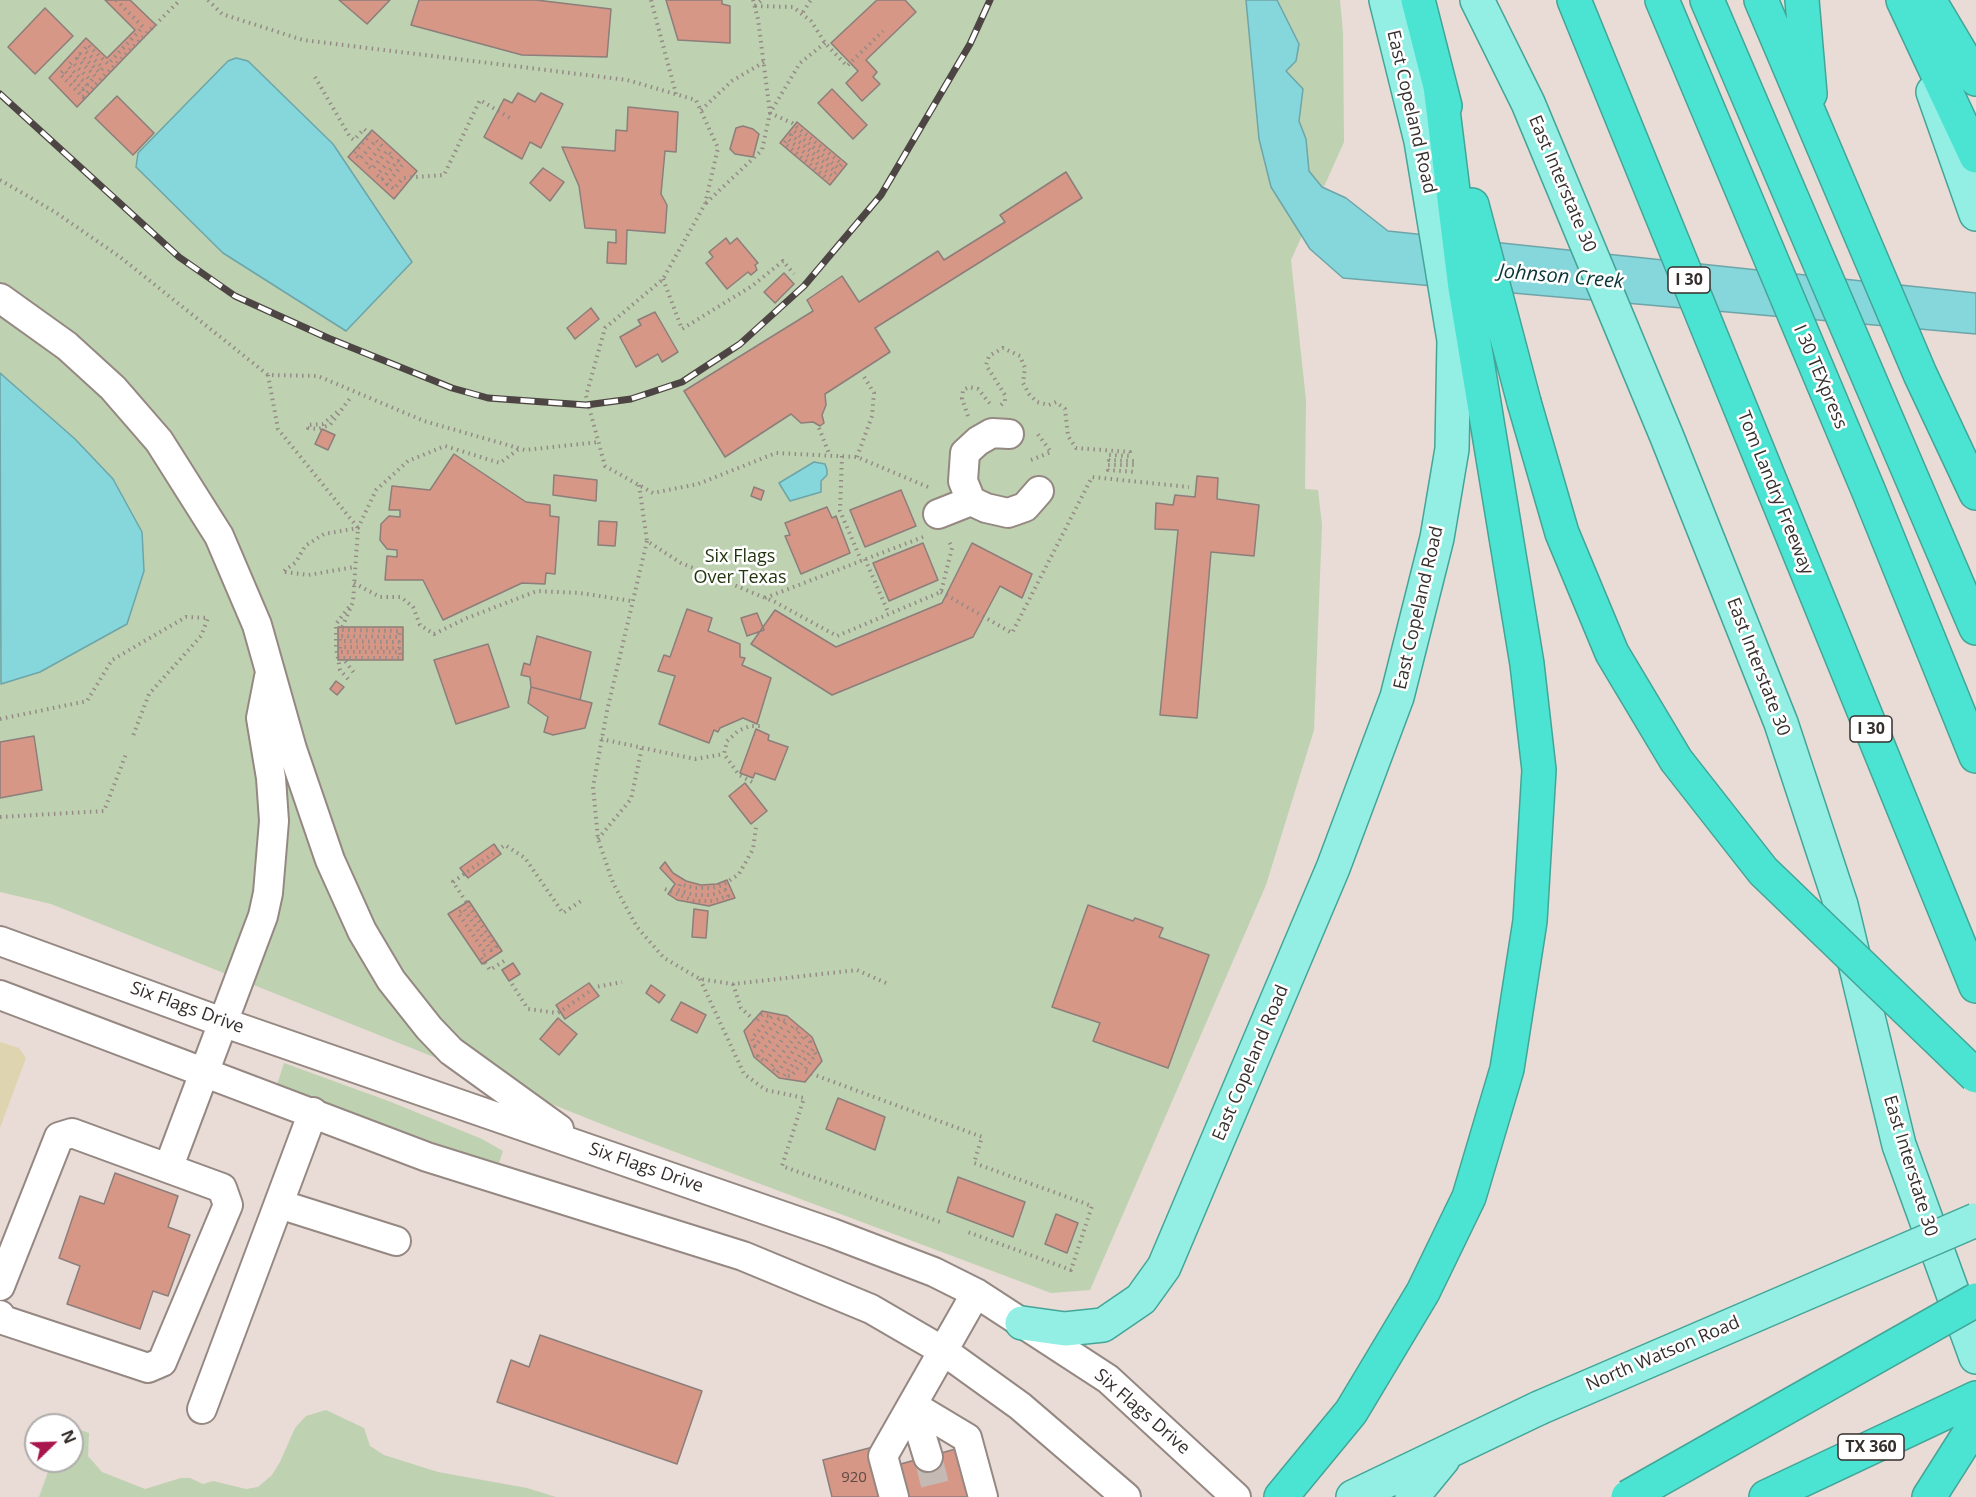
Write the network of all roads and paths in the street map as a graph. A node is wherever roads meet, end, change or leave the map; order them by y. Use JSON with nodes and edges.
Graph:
{"nodes":[{"id":1,"x":116,"y":0,"type":"edge"},
{"id":2,"x":180,"y":0,"type":"edge"},
{"id":3,"x":209,"y":0,"type":"edge"},
{"id":4,"x":651,"y":0,"type":"edge"},
{"id":5,"x":753,"y":0,"type":"edge"},
{"id":6,"x":762,"y":0,"type":"edge"},
{"id":7,"x":811,"y":0,"type":"edge"},
{"id":8,"x":1386,"y":0,"type":"edge"},
{"id":9,"x":1418,"y":0,"type":"edge"},
{"id":10,"x":1477,"y":0,"type":"edge"},
{"id":11,"x":1574,"y":0,"type":"edge"},
{"id":12,"x":1662,"y":0,"type":"edge"},
{"id":13,"x":1707,"y":0,"type":"edge"},
{"id":14,"x":1761,"y":0,"type":"edge"},
{"id":15,"x":1802,"y":0,"type":"edge"},
{"id":16,"x":1902,"y":0,"type":"edge"},
{"id":17,"x":1929,"y":0,"type":"edge"},
{"id":18,"x":755,"y":6,"type":"junction"},
{"id":19,"x":803,"y":12,"type":"dead end"},
{"id":20,"x":883,"y":31,"type":"dead end"},
{"id":21,"x":825,"y":43,"type":"junction"},
{"id":22,"x":764,"y":62,"type":"junction"},
{"id":23,"x":315,"y":77,"type":"dead end"},
{"id":24,"x":1976,"y":79,"type":"edge"},
{"id":25,"x":1440,"y":86,"type":"junction"},
{"id":26,"x":676,"y":94,"type":"junction"},
{"id":27,"x":701,"y":110,"type":"junction"},
{"id":28,"x":770,"y":114,"type":"junction"},
{"id":29,"x":510,"y":118,"type":"dead end"},
{"id":30,"x":1813,"y":126,"type":"junction"},
{"id":31,"x":1968,"y":162,"type":"edge"},
{"id":32,"x":0,"y":180,"type":"edge"},
{"id":33,"x":829,"y":180,"type":"dead end"},
{"id":34,"x":705,"y":204,"type":"junction"},
{"id":35,"x":1976,"y":214,"type":"edge"},
{"id":36,"x":794,"y":274,"type":"dead end"},
{"id":37,"x":663,"y":279,"type":"junction"},
{"id":38,"x":0,"y":298,"type":"edge"},
{"id":39,"x":268,"y":375,"type":"junction"},
{"id":40,"x":863,"y":375,"type":"dead end"},
{"id":41,"x":351,"y":397,"type":"dead end"},
{"id":42,"x":337,"y":412,"type":"dead end"},
{"id":43,"x":971,"y":424,"type":"dead end"},
{"id":44,"x":819,"y":428,"type":"dead end"},
{"id":45,"x":1019,"y":430,"type":"joint"},
{"id":46,"x":599,"y":442,"type":"junction"},
{"id":47,"x":520,"y":448,"type":"junction"},
{"id":48,"x":830,"y":456,"type":"junction"},
{"id":49,"x":842,"y":456,"type":"junction"},
{"id":50,"x":857,"y":457,"type":"junction"},
{"id":51,"x":1031,"y":460,"type":"dead end"},
{"id":52,"x":1136,"y":472,"type":"dead end"},
{"id":53,"x":639,"y":485,"type":"junction"},
{"id":54,"x":1189,"y":487,"type":"dead end"},
{"id":55,"x":1039,"y":490,"type":"dead end"},
{"id":56,"x":1975,"y":490,"type":"edge"},
{"id":57,"x":971,"y":501,"type":"junction"},
{"id":58,"x":941,"y":521,"type":"junction"},
{"id":59,"x":358,"y":528,"type":"junction"},
{"id":60,"x":647,"y":541,"type":"junction"},
{"id":61,"x":863,"y":560,"type":"junction"},
{"id":62,"x":356,"y":567,"type":"junction"},
{"id":63,"x":354,"y":583,"type":"junction"},
{"id":64,"x":941,"y":592,"type":"junction"},
{"id":65,"x":764,"y":599,"type":"junction"},
{"id":66,"x":632,"y":601,"type":"junction"},
{"id":67,"x":353,"y":602,"type":"junction"},
{"id":68,"x":889,"y":614,"type":"junction"},
{"id":69,"x":1976,"y":628,"type":"edge"},
{"id":70,"x":270,"y":669,"type":"junction"},
{"id":71,"x":354,"y":673,"type":"dead end"},
{"id":72,"x":348,"y":679,"type":"dead end"},
{"id":73,"x":0,"y":719,"type":"edge"},
{"id":74,"x":761,"y":726,"type":"dead end"},
{"id":75,"x":133,"y":736,"type":"dead end"},
{"id":76,"x":601,"y":739,"type":"junction"},
{"id":77,"x":642,"y":747,"type":"junction"},
{"id":78,"x":126,"y":754,"type":"dead end"},
{"id":79,"x":724,"y":754,"type":"junction"},
{"id":80,"x":1976,"y":756,"type":"edge"},
{"id":81,"x":752,"y":782,"type":"dead end"},
{"id":82,"x":0,"y":817,"type":"edge"},
{"id":83,"x":756,"y":828,"type":"dead end"},
{"id":84,"x":598,"y":839,"type":"junction"},
{"id":85,"x":665,"y":889,"type":"dead end"},
{"id":86,"x":581,"y":901,"type":"dead end"},
{"id":87,"x":0,"y":941,"type":"edge"},
{"id":88,"x":504,"y":961,"type":"dead end"},
{"id":89,"x":700,"y":979,"type":"junction"},
{"id":90,"x":622,"y":982,"type":"dead end"},
{"id":91,"x":886,"y":983,"type":"dead end"},
{"id":92,"x":512,"y":984,"type":"dead end"},
{"id":93,"x":733,"y":984,"type":"junction"},
{"id":94,"x":1976,"y":986,"type":"edge"},
{"id":95,"x":0,"y":995,"type":"edge"},
{"id":96,"x":222,"y":1022,"type":"junction"},
{"id":97,"x":203,"y":1071,"type":"junction"},
{"id":98,"x":1976,"y":1076,"type":"edge"},
{"id":99,"x":313,"y":1112,"type":"junction"},
{"id":100,"x":583,"y":1146,"type":"junction"},
{"id":101,"x":169,"y":1166,"type":"junction"},
{"id":102,"x":279,"y":1204,"type":"junction"},
{"id":103,"x":1976,"y":1220,"type":"edge"},
{"id":104,"x":940,"y":1222,"type":"dead end"},
{"id":105,"x":965,"y":1231,"type":"dead end"},
{"id":106,"x":396,"y":1241,"type":"dead end"},
{"id":107,"x":0,"y":1286,"type":"edge"},
{"id":108,"x":976,"y":1293,"type":"junction"},
{"id":109,"x":1976,"y":1300,"type":"edge"},
{"id":110,"x":0,"y":1315,"type":"edge"},
{"id":111,"x":1022,"y":1323,"type":"junction"},
{"id":112,"x":945,"y":1352,"type":"junction"},
{"id":113,"x":1976,"y":1357,"type":"edge"},
{"id":114,"x":1976,"y":1398,"type":"edge"},
{"id":115,"x":912,"y":1405,"type":"junction"},
{"id":116,"x":202,"y":1409,"type":"dead end"},
{"id":117,"x":1976,"y":1423,"type":"edge"},
{"id":118,"x":1450,"y":1450,"type":"junction"},
{"id":119,"x":928,"y":1456,"type":"tunnel mouth"},
{"id":120,"x":894,"y":1497,"type":"edge"},
{"id":121,"x":983,"y":1497,"type":"edge"},
{"id":122,"x":1126,"y":1497,"type":"edge"},
{"id":123,"x":1236,"y":1497,"type":"edge"},
{"id":124,"x":1281,"y":1497,"type":"edge"},
{"id":125,"x":1353,"y":1497,"type":"edge"},
{"id":126,"x":1412,"y":1497,"type":"edge"},
{"id":127,"x":1628,"y":1497,"type":"edge"},
{"id":128,"x":1766,"y":1497,"type":"edge"},
{"id":129,"x":1929,"y":1497,"type":"edge"}],
"edges":[{"from":1,"to":2,"type":"path"},
{"from":3,"to":26,"type":"path"},
{"from":4,"to":26,"type":"path"},
{"from":5,"to":18,"type":"path"},
{"from":6,"to":18,"type":"path"},
{"from":7,"to":19,"type":"path"},
{"from":8,"to":111,"type":"main road","name":"East Copeland Road"},
{"from":9,"to":25,"type":"highway"},
{"from":10,"to":113,"type":"main road","name":"East Interstate 30"},
{"from":11,"to":94,"type":"highway","name":"Tom Landry Freeway","number":"I 30"},
{"from":12,"to":80,"type":"highway","name":"I 30 TEXpress"},
{"from":13,"to":69,"type":"highway"},
{"from":14,"to":30,"type":"highway"},
{"from":15,"to":30,"type":"highway"},
{"from":16,"to":31,"type":"highway"},
{"from":17,"to":24,"type":"highway"},
{"from":18,"to":21,"type":"path"},
{"from":18,"to":22,"type":"path"},
{"from":20,"to":21,"type":"path"},
{"from":21,"to":28,"type":"path"},
{"from":22,"to":27,"type":"path"},
{"from":22,"to":28,"type":"path"},
{"from":23,"to":29,"type":"path"},
{"from":25,"to":98,"type":"highway","bridge":true},
{"from":25,"to":124,"type":"highway"},
{"from":26,"to":27,"type":"path"},
{"from":27,"to":34,"type":"path"},
{"from":28,"to":33,"type":"path"},
{"from":28,"to":34,"type":"path"},
{"from":30,"to":56,"type":"highway"},
{"from":31,"to":35,"type":"main road"},
{"from":32,"to":39,"type":"path"},
{"from":34,"to":37,"type":"path"},
{"from":36,"to":37,"type":"path"},
{"from":37,"to":46,"type":"path"},
{"from":38,"to":70,"type":"street"},
{"from":39,"to":47,"type":"path"},
{"from":39,"to":59,"type":"path"},
{"from":40,"to":50,"type":"path"},
{"from":41,"to":42,"type":"path"},
{"from":43,"to":52,"type":"path"},
{"from":44,"to":48,"type":"path"},
{"from":45,"to":51,"type":"path"},
{"from":45,"to":57,"type":"street"},
{"from":46,"to":47,"type":"path"},
{"from":46,"to":53,"type":"path"},
{"from":47,"to":59,"type":"path"},
{"from":48,"to":49,"type":"path"},
{"from":48,"to":53,"type":"path"},
{"from":49,"to":50,"type":"path"},
{"from":49,"to":61,"type":"path"},
{"from":50,"to":58,"type":"path"},
{"from":53,"to":60,"type":"path"},
{"from":54,"to":64,"type":"path"},
{"from":55,"to":57,"type":"street"},
{"from":57,"to":58,"type":"street"},
{"from":58,"to":61,"type":"path"},
{"from":58,"to":64,"type":"path"},
{"from":59,"to":62,"type":"path"},
{"from":59,"to":62,"type":"path"},
{"from":60,"to":65,"type":"path"},
{"from":60,"to":66,"type":"path"},
{"from":61,"to":65,"type":"path"},
{"from":61,"to":68,"type":"path"},
{"from":62,"to":63,"type":"path"},
{"from":63,"to":66,"type":"path"},
{"from":63,"to":67,"type":"path"},
{"from":64,"to":68,"type":"path"},
{"from":65,"to":68,"type":"path"},
{"from":66,"to":76,"type":"path"},
{"from":67,"to":71,"type":"path"},
{"from":67,"to":72,"type":"path"},
{"from":70,"to":96,"type":"street"},
{"from":70,"to":100,"type":"street"},
{"from":73,"to":75,"type":"path"},
{"from":74,"to":79,"type":"path"},
{"from":76,"to":77,"type":"path"},
{"from":76,"to":84,"type":"path"},
{"from":77,"to":79,"type":"path"},
{"from":77,"to":84,"type":"path"},
{"from":78,"to":82,"type":"path"},
{"from":79,"to":81,"type":"path"},
{"from":83,"to":85,"type":"path"},
{"from":84,"to":89,"type":"path"},
{"from":86,"to":88,"type":"path"},
{"from":87,"to":96,"type":"street","name":"Six Flags Drive"},
{"from":89,"to":93,"type":"path"},
{"from":89,"to":104,"type":"path"},
{"from":90,"to":92,"type":"path"},
{"from":91,"to":93,"type":"path"},
{"from":93,"to":105,"type":"path"},
{"from":95,"to":97,"type":"street"},
{"from":96,"to":97,"type":"street"},
{"from":96,"to":100,"type":"street","name":"Six Flags Drive"},
{"from":97,"to":99,"type":"street"},
{"from":97,"to":101,"type":"street"},
{"from":99,"to":102,"type":"street"},
{"from":99,"to":112,"type":"street"},
{"from":100,"to":108,"type":"street","name":"Six Flags Drive"},
{"from":101,"to":107,"type":"street"},
{"from":101,"to":110,"type":"street"},
{"from":102,"to":106,"type":"street"},
{"from":102,"to":116,"type":"street"},
{"from":103,"to":118,"type":"main road","name":"North Watson Road","bridge":true},
{"from":108,"to":111,"type":"street","name":"Six Flags Drive"},
{"from":108,"to":112,"type":"street"},
{"from":109,"to":127,"type":"highway","bridge":true},
{"from":111,"to":123,"type":"street","name":"Six Flags Drive"},
{"from":112,"to":115,"type":"street"},
{"from":112,"to":122,"type":"street"},
{"from":114,"to":128,"type":"highway","number":"TX 360"},
{"from":115,"to":119,"type":"street"},
{"from":115,"to":120,"type":"street"},
{"from":115,"to":121,"type":"street"},
{"from":117,"to":129,"type":"highway"},
{"from":118,"to":125,"type":"main road","name":"North Watson Road"},
{"from":118,"to":126,"type":"main road"}]}
